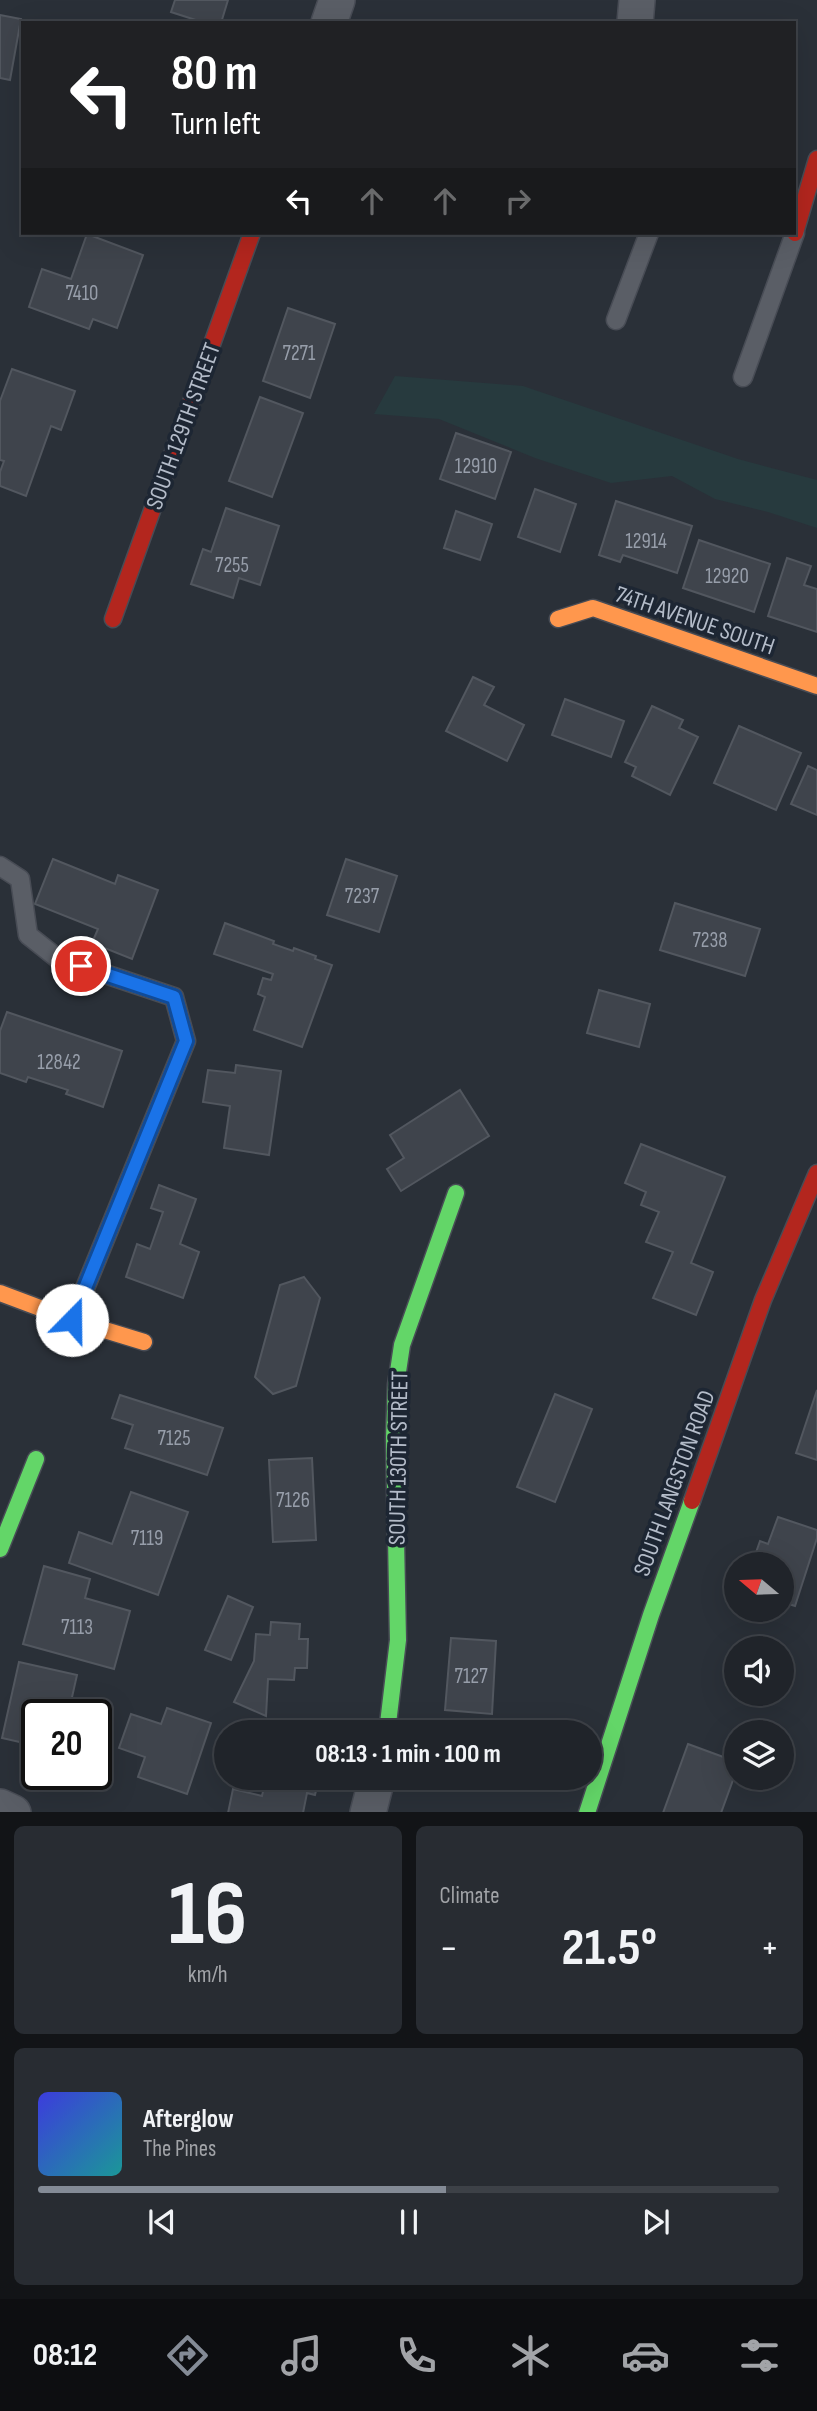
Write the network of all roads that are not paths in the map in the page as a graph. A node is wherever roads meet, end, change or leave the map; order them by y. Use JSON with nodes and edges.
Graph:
{"nodes":[{"id":1,"x":337,"y":0,"type":"edge"},
{"id":2,"x":637,"y":0,"type":"edge"},
{"id":3,"x":330,"y":21,"type":"edge"},
{"id":4,"x":635,"y":21,"type":"edge"},
{"id":5,"x":817,"y":159,"type":"edge"},
{"id":6,"x":796,"y":224,"type":"edge"},
{"id":7,"x":796,"y":234,"type":"edge"},
{"id":8,"x":252,"y":235,"type":"edge"},
{"id":9,"x":648,"y":235,"type":"edge"},
{"id":10,"x":792,"y":235,"type":"edge"},
{"id":11,"x":817,"y":243,"type":"edge"},
{"id":12,"x":616,"y":320,"type":"dead end"},
{"id":13,"x":743,"y":377,"type":"dead end"},
{"id":14,"x":113,"y":619,"type":"dead end"},
{"id":15,"x":558,"y":619,"type":"dead end"},
{"id":16,"x":817,"y":686,"type":"edge"},
{"id":17,"x":0,"y":866,"type":"edge"},
{"id":18,"x":817,"y":1173,"type":"edge"},
{"id":19,"x":456,"y":1193,"type":"dead end"},
{"id":20,"x":0,"y":1293,"type":"edge"},
{"id":21,"x":72,"y":1320,"type":"junction"},
{"id":22,"x":144,"y":1342,"type":"dead end"},
{"id":23,"x":36,"y":1459,"type":"dead end"},
{"id":24,"x":0,"y":1549,"type":"edge"},
{"id":25,"x":388,"y":1720,"type":"edge"},
{"id":26,"x":374,"y":1790,"type":"edge"},
{"id":27,"x":0,"y":1807,"type":"edge"},
{"id":28,"x":13,"y":1812,"type":"edge"},
{"id":29,"x":368,"y":1812,"type":"edge"},
{"id":30,"x":586,"y":1812,"type":"edge"}],
"edges":[{"from":1,"to":3,"type":"street"},
{"from":2,"to":4,"type":"street"},
{"from":5,"to":6,"type":"street"},
{"from":7,"to":11,"type":"street"},
{"from":8,"to":14,"type":"street","name":"SOUTH 129TH STREET"},
{"from":9,"to":12,"type":"lane"},
{"from":10,"to":13,"type":"lane"},
{"from":15,"to":16,"type":"street","name":"74TH AVENUE SOUTH"},
{"from":17,"to":21,"type":"lane"},
{"from":18,"to":30,"type":"street","name":"SOUTH LANGSTON ROAD"},
{"from":19,"to":25,"type":"street","name":"SOUTH 130TH STREET"},
{"from":20,"to":21,"type":"street"},
{"from":21,"to":22,"type":"street"},
{"from":23,"to":24,"type":"street"},
{"from":26,"to":29,"type":"street"},
{"from":27,"to":28,"type":"street"}]}
